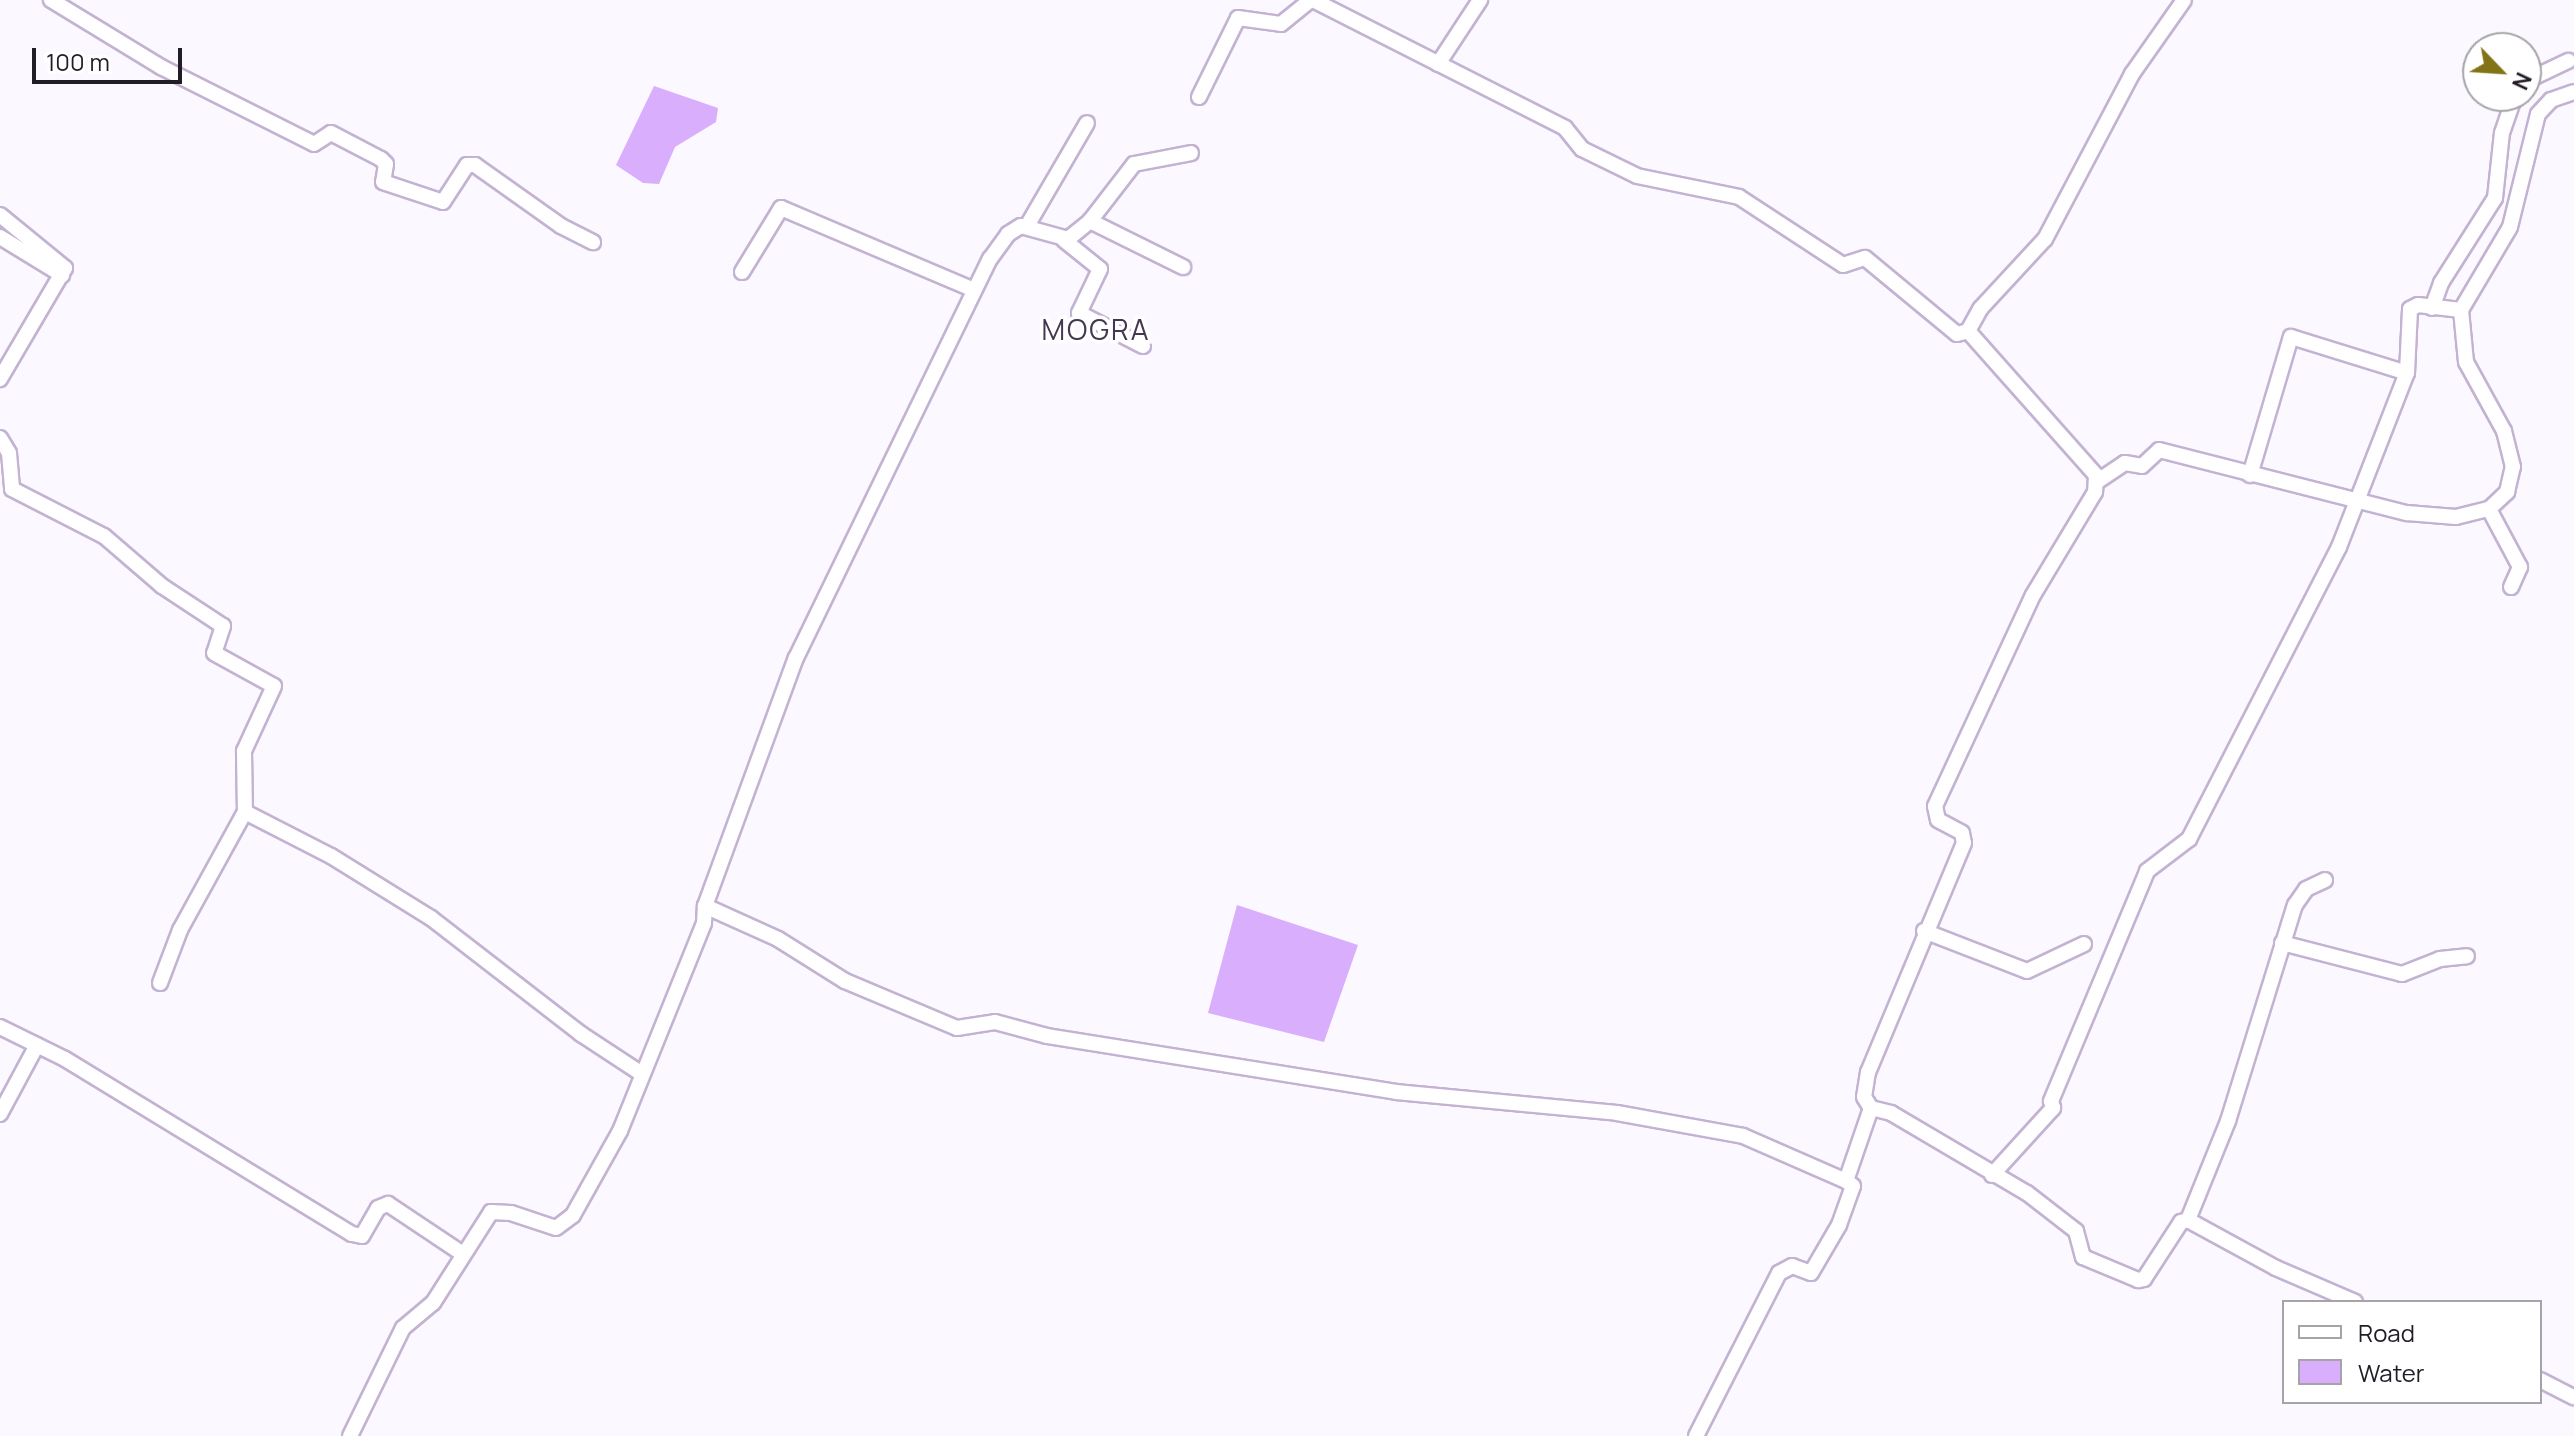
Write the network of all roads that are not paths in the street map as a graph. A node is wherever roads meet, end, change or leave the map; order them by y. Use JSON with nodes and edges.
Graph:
{"nodes":[{"id":1,"x":51,"y":0,"type":"edge"},
{"id":2,"x":1312,"y":0,"type":"edge"},
{"id":3,"x":1480,"y":0,"type":"edge"},
{"id":4,"x":2184,"y":0,"type":"edge"},
{"id":5,"x":2568,"y":61,"type":"dead end"},
{"id":6,"x":1438,"y":64,"type":"junction"},
{"id":7,"x":2542,"y":73,"type":"edge"},
{"id":8,"x":2574,"y":92,"type":"edge"},
{"id":9,"x":1199,"y":97,"type":"dead end"},
{"id":10,"x":2509,"y":112,"type":"edge"},
{"id":11,"x":1087,"y":123,"type":"dead end"},
{"id":12,"x":1191,"y":153,"type":"dead end"},
{"id":13,"x":0,"y":215,"type":"edge"},
{"id":14,"x":1090,"y":221,"type":"junction"},
{"id":15,"x":1027,"y":226,"type":"junction"},
{"id":16,"x":0,"y":237,"type":"edge"},
{"id":17,"x":1064,"y":240,"type":"junction"},
{"id":18,"x":593,"y":242,"type":"dead end"},
{"id":19,"x":1183,"y":267,"type":"dead end"},
{"id":20,"x":742,"y":272,"type":"dead end"},
{"id":21,"x":62,"y":275,"type":"junction"},
{"id":22,"x":972,"y":289,"type":"junction"},
{"id":23,"x":2446,"y":309,"type":"junction"},
{"id":24,"x":1968,"y":331,"type":"junction"},
{"id":25,"x":1143,"y":346,"type":"dead end"},
{"id":26,"x":2407,"y":373,"type":"junction"},
{"id":27,"x":0,"y":379,"type":"edge"},
{"id":28,"x":0,"y":438,"type":"edge"},
{"id":29,"x":5,"y":466,"type":"edge"},
{"id":30,"x":2250,"y":475,"type":"junction"},
{"id":31,"x":2098,"y":481,"type":"junction"},
{"id":32,"x":2359,"y":503,"type":"junction"},
{"id":33,"x":2489,"y":509,"type":"junction"},
{"id":34,"x":2511,"y":587,"type":"dead end"},
{"id":35,"x":245,"y":812,"type":"junction"},
{"id":36,"x":2325,"y":880,"type":"dead end"},
{"id":37,"x":705,"y":906,"type":"junction"},
{"id":38,"x":1924,"y":931,"type":"junction"},
{"id":39,"x":2282,"y":943,"type":"junction"},
{"id":40,"x":2084,"y":944,"type":"dead end"},
{"id":41,"x":2467,"y":956,"type":"dead end"},
{"id":42,"x":160,"y":983,"type":"dead end"},
{"id":43,"x":0,"y":1027,"type":"edge"},
{"id":44,"x":37,"y":1045,"type":"junction"},
{"id":45,"x":642,"y":1074,"type":"junction"},
{"id":46,"x":1871,"y":1108,"type":"junction"},
{"id":47,"x":0,"y":1114,"type":"edge"},
{"id":48,"x":1992,"y":1175,"type":"junction"},
{"id":49,"x":1846,"y":1181,"type":"junction"},
{"id":50,"x":2188,"y":1220,"type":"junction"},
{"id":51,"x":463,"y":1254,"type":"junction"},
{"id":52,"x":2350,"y":1300,"type":"edge"},
{"id":53,"x":2542,"y":1381,"type":"edge"},
{"id":54,"x":2574,"y":1397,"type":"edge"},
{"id":55,"x":350,"y":1436,"type":"edge"},
{"id":56,"x":1696,"y":1436,"type":"edge"}],
"edges":[{"from":1,"to":18,"type":"street"},
{"from":2,"to":6,"type":"street"},
{"from":2,"to":9,"type":"street"},
{"from":3,"to":6,"type":"street"},
{"from":4,"to":24,"type":"street"},
{"from":5,"to":7,"type":"street"},
{"from":6,"to":24,"type":"street"},
{"from":8,"to":23,"type":"street"},
{"from":10,"to":23,"type":"street"},
{"from":11,"to":15,"type":"street"},
{"from":12,"to":14,"type":"street"},
{"from":13,"to":21,"type":"street"},
{"from":14,"to":17,"type":"street"},
{"from":14,"to":19,"type":"street"},
{"from":15,"to":17,"type":"street"},
{"from":15,"to":22,"type":"street"},
{"from":16,"to":21,"type":"street"},
{"from":17,"to":25,"type":"street"},
{"from":20,"to":22,"type":"street"},
{"from":21,"to":27,"type":"street"},
{"from":22,"to":37,"type":"street"},
{"from":23,"to":26,"type":"street"},
{"from":23,"to":33,"type":"street"},
{"from":24,"to":31,"type":"street"},
{"from":26,"to":30,"type":"street"},
{"from":26,"to":32,"type":"street"},
{"from":28,"to":29,"type":"street"},
{"from":29,"to":35,"type":"street"},
{"from":30,"to":31,"type":"street"},
{"from":30,"to":32,"type":"street"},
{"from":31,"to":38,"type":"street"},
{"from":32,"to":33,"type":"street"},
{"from":32,"to":48,"type":"street"},
{"from":33,"to":34,"type":"street"},
{"from":35,"to":42,"type":"street"},
{"from":35,"to":45,"type":"street"},
{"from":36,"to":39,"type":"street"},
{"from":37,"to":45,"type":"street"},
{"from":37,"to":49,"type":"street"},
{"from":38,"to":40,"type":"street"},
{"from":38,"to":46,"type":"street"},
{"from":39,"to":41,"type":"street"},
{"from":39,"to":50,"type":"street"},
{"from":43,"to":44,"type":"street"},
{"from":44,"to":47,"type":"street"},
{"from":44,"to":51,"type":"street"},
{"from":45,"to":51,"type":"street"},
{"from":46,"to":48,"type":"street"},
{"from":46,"to":49,"type":"street"},
{"from":48,"to":50,"type":"street"},
{"from":49,"to":56,"type":"street"},
{"from":50,"to":52,"type":"street"},
{"from":51,"to":55,"type":"street"},
{"from":53,"to":54,"type":"street"}]}
